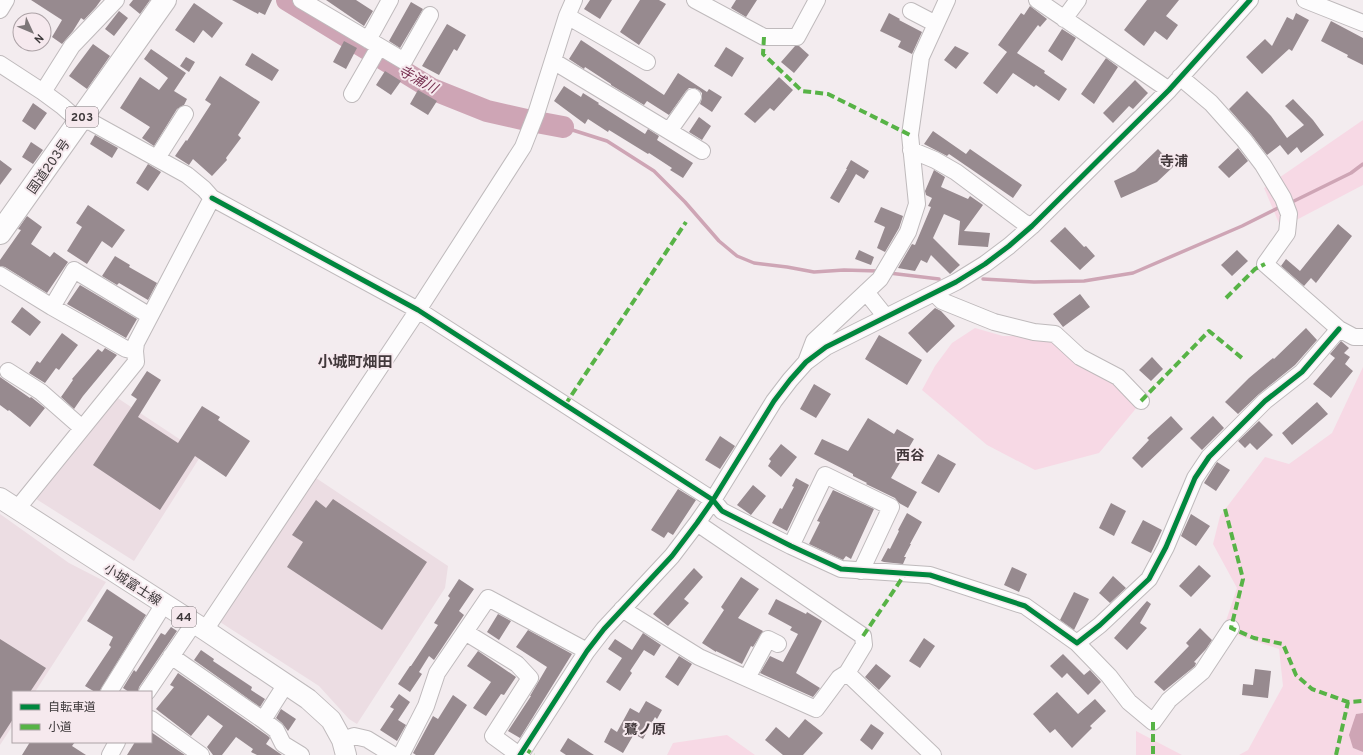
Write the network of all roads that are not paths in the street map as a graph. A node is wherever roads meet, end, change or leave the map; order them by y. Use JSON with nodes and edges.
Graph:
{"nodes":[{"id":1,"x":6,"y":0,"type":"edge"},
{"id":2,"x":116,"y":0,"type":"edge"},
{"id":3,"x":166,"y":0,"type":"edge"},
{"id":4,"x":301,"y":0,"type":"edge"},
{"id":5,"x":390,"y":0,"type":"edge"},
{"id":6,"x":574,"y":0,"type":"edge"},
{"id":7,"x":695,"y":0,"type":"edge"},
{"id":8,"x":818,"y":0,"type":"edge"},
{"id":9,"x":947,"y":0,"type":"edge"},
{"id":10,"x":1037,"y":0,"type":"edge"},
{"id":11,"x":1078,"y":0,"type":"edge"},
{"id":12,"x":1250,"y":0,"type":"edge"},
{"id":13,"x":1305,"y":0,"type":"edge"},
{"id":14,"x":714,"y":5,"type":"edge"},
{"id":15,"x":0,"y":10,"type":"edge"},
{"id":16,"x":911,"y":11,"type":"dead end"},
{"id":17,"x":430,"y":15,"type":"dead end"},
{"id":18,"x":567,"y":16,"type":"junction"},
{"id":19,"x":1064,"y":19,"type":"junction"},
{"id":20,"x":1363,"y":23,"type":"edge"},
{"id":21,"x":936,"y":24,"type":"junction"},
{"id":22,"x":373,"y":43,"type":"junction"},
{"id":23,"x":553,"y":61,"type":"junction"},
{"id":24,"x":647,"y":62,"type":"dead end"},
{"id":25,"x":0,"y":64,"type":"edge"},
{"id":26,"x":1180,"y":77,"type":"junction"},
{"id":27,"x":1169,"y":90,"type":"junction"},
{"id":28,"x":43,"y":92,"type":"junction"},
{"id":29,"x":352,"y":94,"type":"dead end"},
{"id":30,"x":693,"y":97,"type":"dead end"},
{"id":31,"x":185,"y":114,"type":"dead end"},
{"id":32,"x":79,"y":121,"type":"junction"},
{"id":33,"x":669,"y":131,"type":"junction"},
{"id":34,"x":911,"y":150,"type":"junction"},
{"id":35,"x":702,"y":151,"type":"dead end"},
{"id":36,"x":157,"y":158,"type":"junction"},
{"id":37,"x":212,"y":198,"type":"junction"},
{"id":38,"x":1032,"y":226,"type":"junction"},
{"id":39,"x":0,"y":233,"type":"edge"},
{"id":40,"x":0,"y":275,"type":"edge"},
{"id":41,"x":866,"y":292,"type":"junction"},
{"id":42,"x":934,"y":293,"type":"junction"},
{"id":43,"x":52,"y":307,"type":"junction"},
{"id":44,"x":418,"y":310,"type":"junction"},
{"id":45,"x":150,"y":316,"type":"junction"},
{"id":46,"x":886,"y":317,"type":"junction"},
{"id":47,"x":1339,"y":329,"type":"junction"},
{"id":48,"x":1363,"y":337,"type":"edge"},
{"id":49,"x":135,"y":351,"type":"junction"},
{"id":50,"x":806,"y":362,"type":"junction"},
{"id":51,"x":8,"y":371,"type":"dead end"},
{"id":52,"x":1141,"y":401,"type":"dead end"},
{"id":53,"x":82,"y":428,"type":"junction"},
{"id":54,"x":0,"y":498,"type":"edge"},
{"id":55,"x":713,"y":500,"type":"junction"},
{"id":56,"x":17,"y":509,"type":"junction"},
{"id":57,"x":697,"y":523,"type":"junction"},
{"id":58,"x":791,"y":546,"type":"junction"},
{"id":59,"x":861,"y":571,"type":"junction"},
{"id":60,"x":164,"y":604,"type":"junction"},
{"id":61,"x":622,"y":609,"type":"junction"},
{"id":62,"x":200,"y":627,"type":"junction"},
{"id":63,"x":1232,"y":628,"type":"dead end"},
{"id":64,"x":465,"y":632,"type":"junction"},
{"id":65,"x":1077,"y":643,"type":"junction"},
{"id":66,"x":778,"y":644,"type":"dead end"},
{"id":67,"x":587,"y":650,"type":"junction"},
{"id":68,"x":171,"y":656,"type":"junction"},
{"id":69,"x":847,"y":673,"type":"junction"},
{"id":70,"x":746,"y":678,"type":"junction"},
{"id":71,"x":286,"y":684,"type":"junction"},
{"id":72,"x":110,"y":691,"type":"edge"},
{"id":73,"x":148,"y":691,"type":"edge"},
{"id":74,"x":152,"y":720,"type":"edge"},
{"id":75,"x":263,"y":720,"type":"junction"},
{"id":76,"x":116,"y":743,"type":"edge"},
{"id":77,"x":344,"y":747,"type":"edge"},
{"id":78,"x":110,"y":755,"type":"edge"},
{"id":79,"x":201,"y":755,"type":"edge"},
{"id":80,"x":301,"y":755,"type":"edge"},
{"id":81,"x":392,"y":755,"type":"edge"},
{"id":82,"x":401,"y":755,"type":"edge"},
{"id":83,"x":520,"y":755,"type":"edge"},
{"id":84,"x":933,"y":755,"type":"edge"}],
"edges":[{"from":1,"to":15,"type":"street"},
{"from":2,"to":28,"type":"street"},
{"from":3,"to":32,"type":"highway","name":"国道203号","number":"203"},
{"from":4,"to":22,"type":"street"},
{"from":5,"to":22,"type":"street"},
{"from":6,"to":18,"type":"street"},
{"from":7,"to":14,"type":"street"},
{"from":8,"to":14,"type":"street"},
{"from":9,"to":21,"type":"street"},
{"from":10,"to":19,"type":"street"},
{"from":11,"to":19,"type":"street"},
{"from":12,"to":26,"type":"street"},
{"from":13,"to":20,"type":"street"},
{"from":16,"to":21,"type":"street"},
{"from":17,"to":22,"type":"street"},
{"from":18,"to":23,"type":"street"},
{"from":18,"to":24,"type":"street"},
{"from":19,"to":27,"type":"street"},
{"from":21,"to":34,"type":"street"},
{"from":22,"to":29,"type":"street"},
{"from":23,"to":33,"type":"street"},
{"from":23,"to":44,"type":"street"},
{"from":25,"to":28,"type":"street"},
{"from":26,"to":27,"type":"street"},
{"from":26,"to":47,"type":"street"},
{"from":27,"to":38,"type":"street"},
{"from":28,"to":32,"type":"street"},
{"from":30,"to":33,"type":"street"},
{"from":31,"to":36,"type":"street"},
{"from":32,"to":36,"type":"street"},
{"from":32,"to":39,"type":"highway","name":"国道203号","number":"203"},
{"from":33,"to":35,"type":"street"},
{"from":34,"to":38,"type":"street"},
{"from":34,"to":41,"type":"street"},
{"from":36,"to":37,"type":"street"},
{"from":37,"to":44,"type":"street"},
{"from":37,"to":45,"type":"street"},
{"from":38,"to":42,"type":"street"},
{"from":40,"to":43,"type":"street"},
{"from":41,"to":46,"type":"street"},
{"from":41,"to":50,"type":"street"},
{"from":42,"to":46,"type":"street"},
{"from":42,"to":52,"type":"street"},
{"from":43,"to":45,"type":"street"},
{"from":43,"to":49,"type":"street"},
{"from":44,"to":55,"type":"street"},
{"from":44,"to":62,"type":"street"},
{"from":45,"to":49,"type":"street"},
{"from":46,"to":50,"type":"street"},
{"from":47,"to":48,"type":"street"},
{"from":47,"to":65,"type":"street"},
{"from":49,"to":53,"type":"street"},
{"from":50,"to":55,"type":"street"},
{"from":51,"to":53,"type":"street"},
{"from":53,"to":56,"type":"street"},
{"from":54,"to":56,"type":"main road","name":"小城富士線","number":"44"},
{"from":55,"to":57,"type":"street"},
{"from":55,"to":58,"type":"street"},
{"from":56,"to":60,"type":"main road","name":"小城富士線","number":"44"},
{"from":57,"to":61,"type":"street"},
{"from":57,"to":69,"type":"street"},
{"from":58,"to":59,"type":"street"},
{"from":58,"to":59,"type":"street"},
{"from":59,"to":65,"type":"street"},
{"from":60,"to":62,"type":"main road","name":"小城富士線","number":"44"},
{"from":60,"to":72,"type":"street"},
{"from":61,"to":67,"type":"street"},
{"from":61,"to":70,"type":"street"},
{"from":62,"to":68,"type":"street"},
{"from":62,"to":71,"type":"main road","name":"小城富士線","number":"44"},
{"from":63,"to":65,"type":"street"},
{"from":64,"to":67,"type":"street"},
{"from":64,"to":82,"type":"street"},
{"from":64,"to":83,"type":"street"},
{"from":66,"to":70,"type":"street"},
{"from":67,"to":83,"type":"street"},
{"from":68,"to":73,"type":"street"},
{"from":68,"to":75,"type":"street"},
{"from":69,"to":70,"type":"street"},
{"from":69,"to":84,"type":"street"},
{"from":71,"to":75,"type":"street"},
{"from":71,"to":77,"type":"main road","name":"小城富士線","number":"44"},
{"from":74,"to":79,"type":"street"},
{"from":75,"to":80,"type":"street"},
{"from":76,"to":78,"type":"street"},
{"from":77,"to":81,"type":"street"}]}
